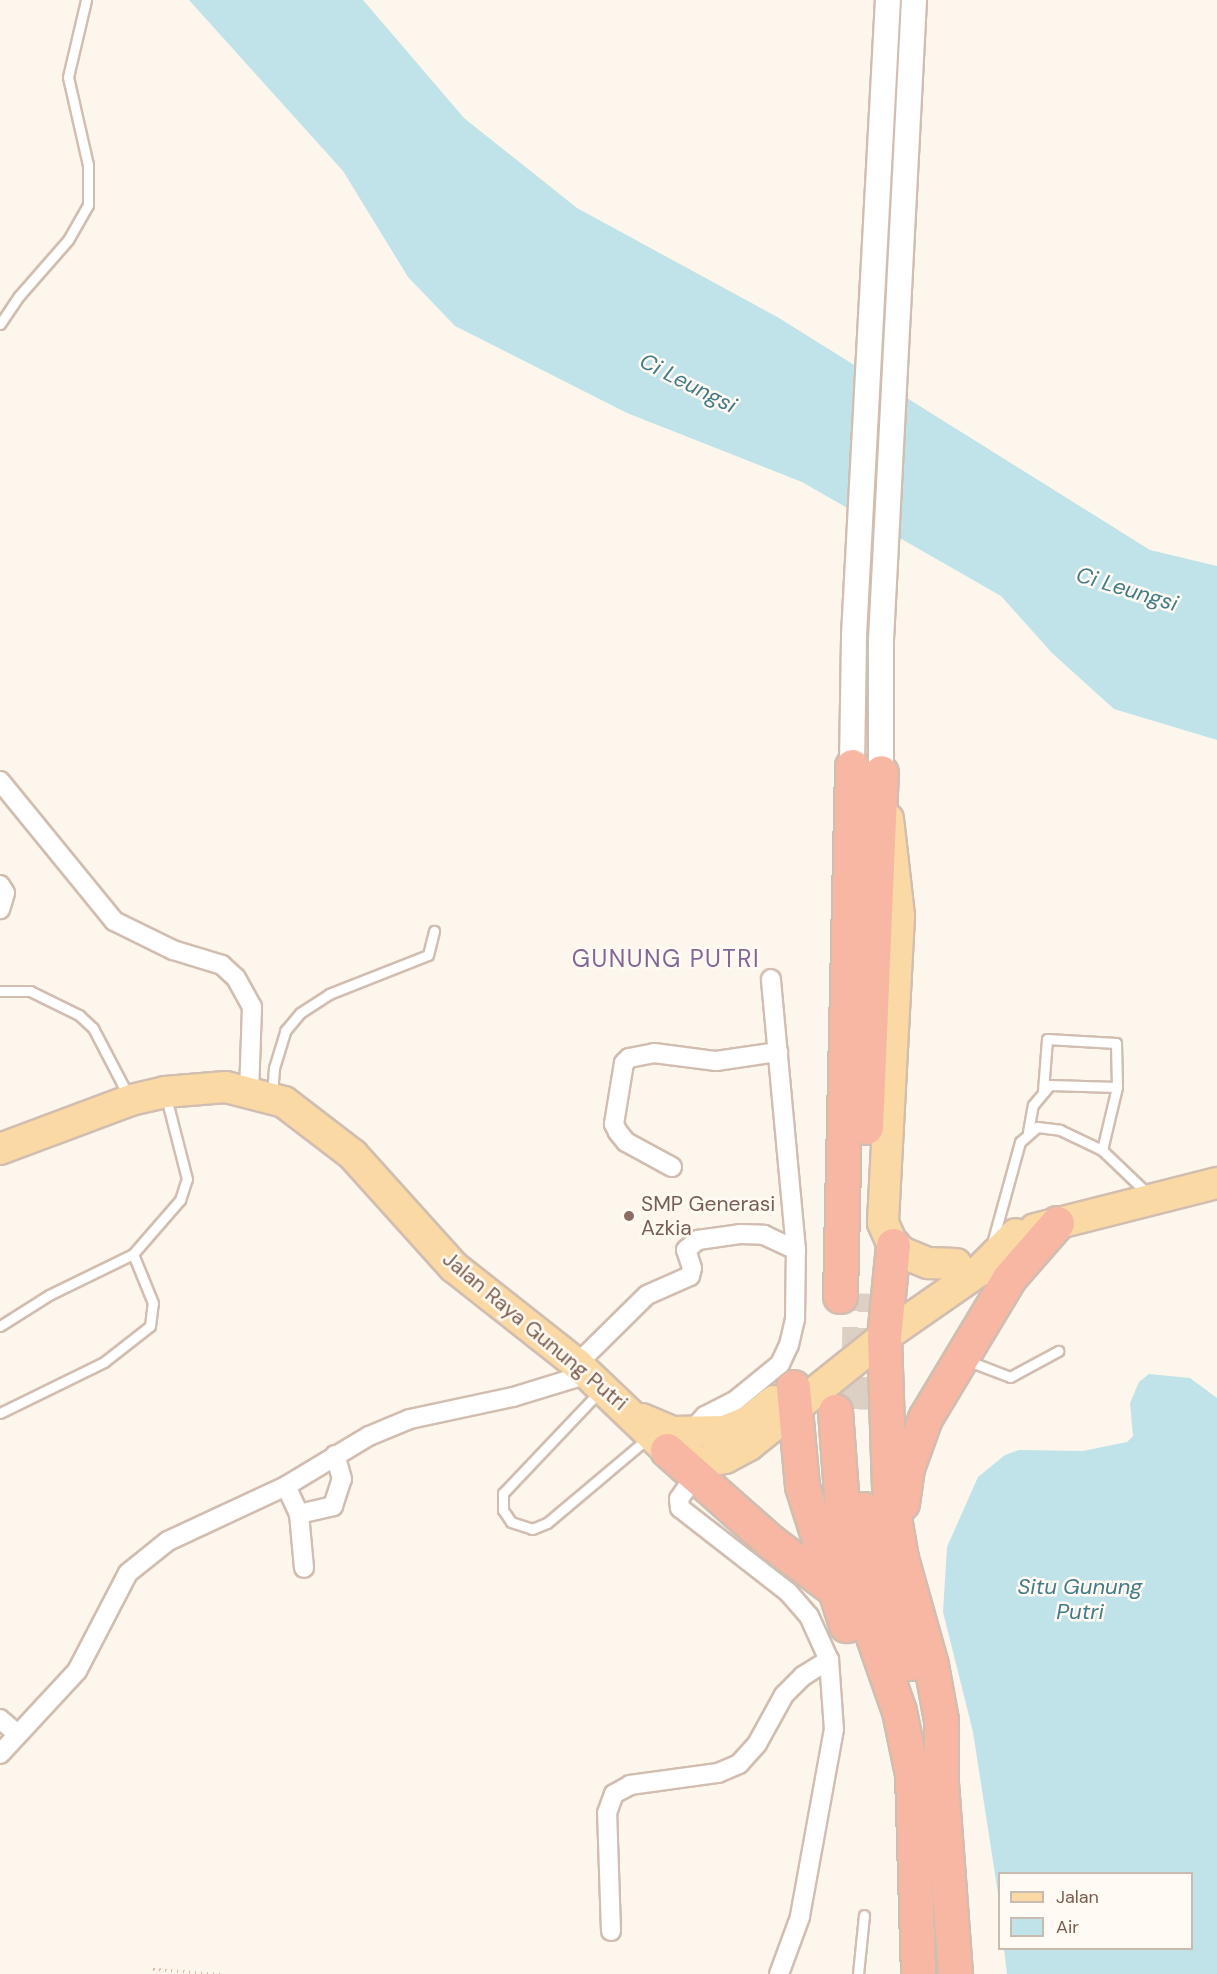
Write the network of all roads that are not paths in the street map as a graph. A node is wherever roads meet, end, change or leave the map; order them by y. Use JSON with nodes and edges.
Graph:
{"nodes":[{"id":1,"x":86,"y":0,"type":"edge"},
{"id":2,"x":888,"y":0,"type":"edge"},
{"id":3,"x":914,"y":0,"type":"edge"},
{"id":4,"x":0,"y":324,"type":"edge"},
{"id":5,"x":867,"y":769,"type":"junction"},
{"id":6,"x":0,"y":782,"type":"edge"},
{"id":7,"x":0,"y":885,"type":"edge"},
{"id":8,"x":0,"y":909,"type":"edge"},
{"id":9,"x":434,"y":931,"type":"dead end"},
{"id":10,"x":771,"y":979,"type":"dead end"},
{"id":11,"x":0,"y":991,"type":"edge"},
{"id":12,"x":778,"y":1052,"type":"junction"},
{"id":13,"x":1117,"y":1087,"type":"junction"},
{"id":14,"x":1042,"y":1091,"type":"junction"},
{"id":15,"x":165,"y":1092,"type":"junction"},
{"id":16,"x":261,"y":1095,"type":"junction"},
{"id":17,"x":131,"y":1100,"type":"junction"},
{"id":18,"x":1028,"y":1132,"type":"junction"},
{"id":19,"x":0,"y":1149,"type":"edge"},
{"id":20,"x":1102,"y":1150,"type":"junction"},
{"id":21,"x":672,"y":1167,"type":"dead end"},
{"id":22,"x":1217,"y":1183,"type":"edge"},
{"id":23,"x":1154,"y":1200,"type":"junction"},
{"id":24,"x":1057,"y":1223,"type":"junction"},
{"id":25,"x":1004,"y":1237,"type":"junction"},
{"id":26,"x":893,"y":1245,"type":"junction"},
{"id":27,"x":796,"y":1250,"type":"junction"},
{"id":28,"x":133,"y":1254,"type":"junction"},
{"id":29,"x":956,"y":1264,"type":"junction"},
{"id":30,"x":849,"y":1294,"type":"tunnel mouth"},
{"id":31,"x":885,"y":1325,"type":"junction"},
{"id":32,"x":0,"y":1326,"type":"edge"},
{"id":33,"x":1058,"y":1351,"type":"dead end"},
{"id":34,"x":960,"y":1358,"type":"junction"},
{"id":35,"x":590,"y":1375,"type":"junction"},
{"id":36,"x":793,"y":1398,"type":"junction"},
{"id":37,"x":0,"y":1413,"type":"edge"},
{"id":38,"x":661,"y":1434,"type":"junction"},
{"id":39,"x":335,"y":1455,"type":"junction"},
{"id":40,"x":695,"y":1476,"type":"junction"},
{"id":41,"x":286,"y":1486,"type":"junction"},
{"id":42,"x":299,"y":1514,"type":"junction"},
{"id":43,"x":901,"y":1558,"type":"junction"},
{"id":44,"x":304,"y":1568,"type":"dead end"},
{"id":45,"x":834,"y":1589,"type":"junction"},
{"id":46,"x":829,"y":1660,"type":"junction"},
{"id":47,"x":0,"y":1719,"type":"edge"},
{"id":48,"x":16,"y":1733,"type":"junction"},
{"id":49,"x":0,"y":1754,"type":"edge"},
{"id":50,"x":941,"y":1783,"type":"junction"},
{"id":51,"x":913,"y":1823,"type":"junction"},
{"id":52,"x":864,"y":1915,"type":"dead end"},
{"id":53,"x":612,"y":1931,"type":"dead end"},
{"id":54,"x":779,"y":1974,"type":"edge"},
{"id":55,"x":858,"y":1974,"type":"edge"},
{"id":56,"x":918,"y":1974,"type":"edge"},
{"id":57,"x":955,"y":1974,"type":"edge"}],
"edges":[{"from":1,"to":4,"type":"lane"},
{"from":2,"to":5,"type":"street"},
{"from":3,"to":5,"type":"street"},
{"from":5,"to":26,"type":"main road"},
{"from":5,"to":30,"type":"highway"},
{"from":6,"to":16,"type":"street"},
{"from":7,"to":8,"type":"street"},
{"from":9,"to":16,"type":"lane"},
{"from":10,"to":12,"type":"street"},
{"from":11,"to":17,"type":"lane"},
{"from":12,"to":21,"type":"street"},
{"from":12,"to":27,"type":"street"},
{"from":13,"to":14,"type":"lane"},
{"from":13,"to":14,"type":"lane"},
{"from":13,"to":20,"type":"lane"},
{"from":14,"to":18,"type":"lane"},
{"from":15,"to":16,"type":"main road","name":"Jalan Raya Gunung Putri"},
{"from":15,"to":17,"type":"main road","name":"Jalan Raya Gunung Putri"},
{"from":15,"to":28,"type":"lane"},
{"from":16,"to":35,"type":"main road","name":"Jalan Raya Gunung Putri"},
{"from":17,"to":19,"type":"main road","name":"Jalan Raya Gunung Putri"},
{"from":18,"to":20,"type":"lane"},
{"from":18,"to":25,"type":"lane"},
{"from":20,"to":23,"type":"lane"},
{"from":22,"to":23,"type":"main road"},
{"from":23,"to":24,"type":"main road"},
{"from":24,"to":25,"type":"main road"},
{"from":24,"to":34,"type":"highway"},
{"from":25,"to":29,"type":"main road"},
{"from":25,"to":31,"type":"main road"},
{"from":26,"to":29,"type":"main road"},
{"from":26,"to":31,"type":"highway"},
{"from":27,"to":35,"type":"street"},
{"from":27,"to":38,"type":"street"},
{"from":28,"to":32,"type":"lane"},
{"from":28,"to":37,"type":"lane"},
{"from":29,"to":31,"type":"main road"},
{"from":31,"to":36,"type":"main road"},
{"from":31,"to":43,"type":"highway"},
{"from":33,"to":34,"type":"lane"},
{"from":34,"to":43,"type":"highway"},
{"from":35,"to":38,"type":"main road","name":"Jalan Raya Gunung Putri"},
{"from":35,"to":38,"type":"lane"},
{"from":35,"to":39,"type":"street"},
{"from":36,"to":38,"type":"main road"},
{"from":36,"to":45,"type":"highway"},
{"from":38,"to":40,"type":"highway"},
{"from":39,"to":41,"type":"street"},
{"from":39,"to":42,"type":"street"},
{"from":40,"to":45,"type":"highway"},
{"from":40,"to":46,"type":"street"},
{"from":41,"to":42,"type":"street"},
{"from":41,"to":48,"type":"street"},
{"from":42,"to":44,"type":"street"},
{"from":43,"to":50,"type":"highway"},
{"from":45,"to":51,"type":"highway"},
{"from":46,"to":53,"type":"street"},
{"from":46,"to":54,"type":"street"},
{"from":47,"to":48,"type":"street"},
{"from":48,"to":49,"type":"street"},
{"from":50,"to":51,"type":"highway"},
{"from":50,"to":57,"type":"highway"},
{"from":51,"to":56,"type":"highway"},
{"from":52,"to":55,"type":"lane"}]}
